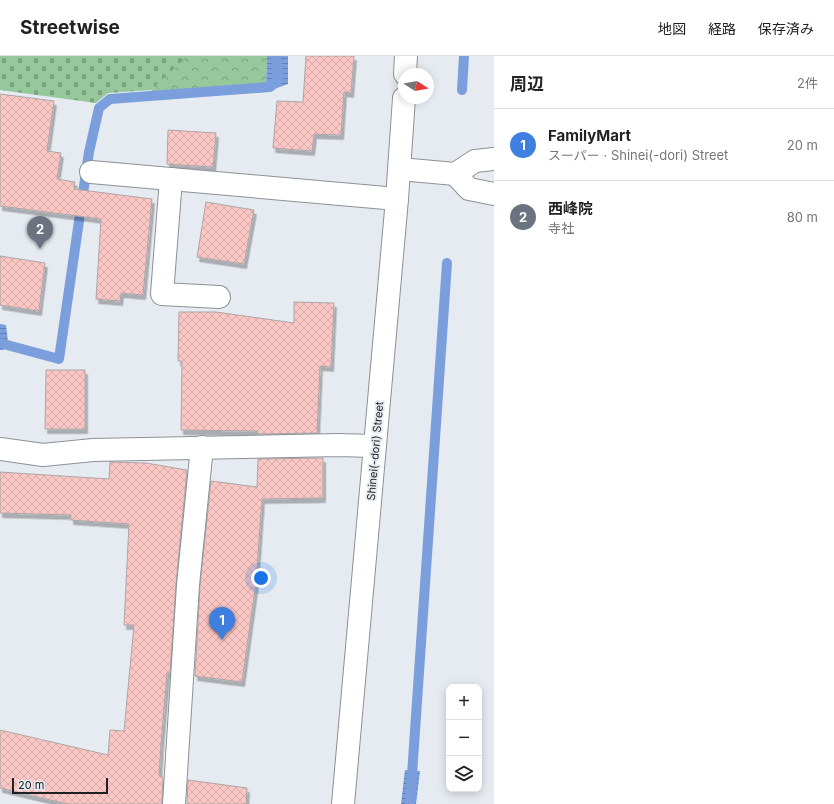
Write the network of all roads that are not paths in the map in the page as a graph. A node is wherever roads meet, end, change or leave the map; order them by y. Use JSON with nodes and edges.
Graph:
{"nodes":[{"id":1,"x":406,"y":56,"type":"edge"},
{"id":2,"x":406,"y":68,"type":"edge"},
{"id":3,"x":404,"y":104,"type":"edge"},
{"id":4,"x":494,"y":159,"type":"edge"},
{"id":5,"x":400,"y":169,"type":"junction"},
{"id":6,"x":91,"y":172,"type":"dead end"},
{"id":7,"x":455,"y":174,"type":"junction"},
{"id":8,"x":171,"y":179,"type":"junction"},
{"id":9,"x":494,"y":194,"type":"edge"},
{"id":10,"x":398,"y":199,"type":"junction"},
{"id":11,"x":219,"y":298,"type":"dead end"},
{"id":12,"x":375,"y":446,"type":"junction"},
{"id":13,"x":202,"y":447,"type":"junction"},
{"id":14,"x":0,"y":449,"type":"edge"},
{"id":15,"x":174,"y":804,"type":"edge"},
{"id":16,"x":343,"y":804,"type":"edge"}],
"edges":[{"from":1,"to":2,"type":"street"},
{"from":3,"to":5,"type":"street","name":"Shinei(-dori) Street"},
{"from":4,"to":7,"type":"street"},
{"from":5,"to":7,"type":"street"},
{"from":5,"to":10,"type":"street","name":"Shinei(-dori) Street"},
{"from":6,"to":8,"type":"street"},
{"from":7,"to":9,"type":"street"},
{"from":8,"to":10,"type":"street"},
{"from":8,"to":11,"type":"street"},
{"from":10,"to":12,"type":"street","name":"Shinei(-dori) Street"},
{"from":12,"to":13,"type":"street"},
{"from":12,"to":16,"type":"street","name":"Shinei(-dori) Street"},
{"from":13,"to":14,"type":"street"},
{"from":13,"to":15,"type":"street"}]}
